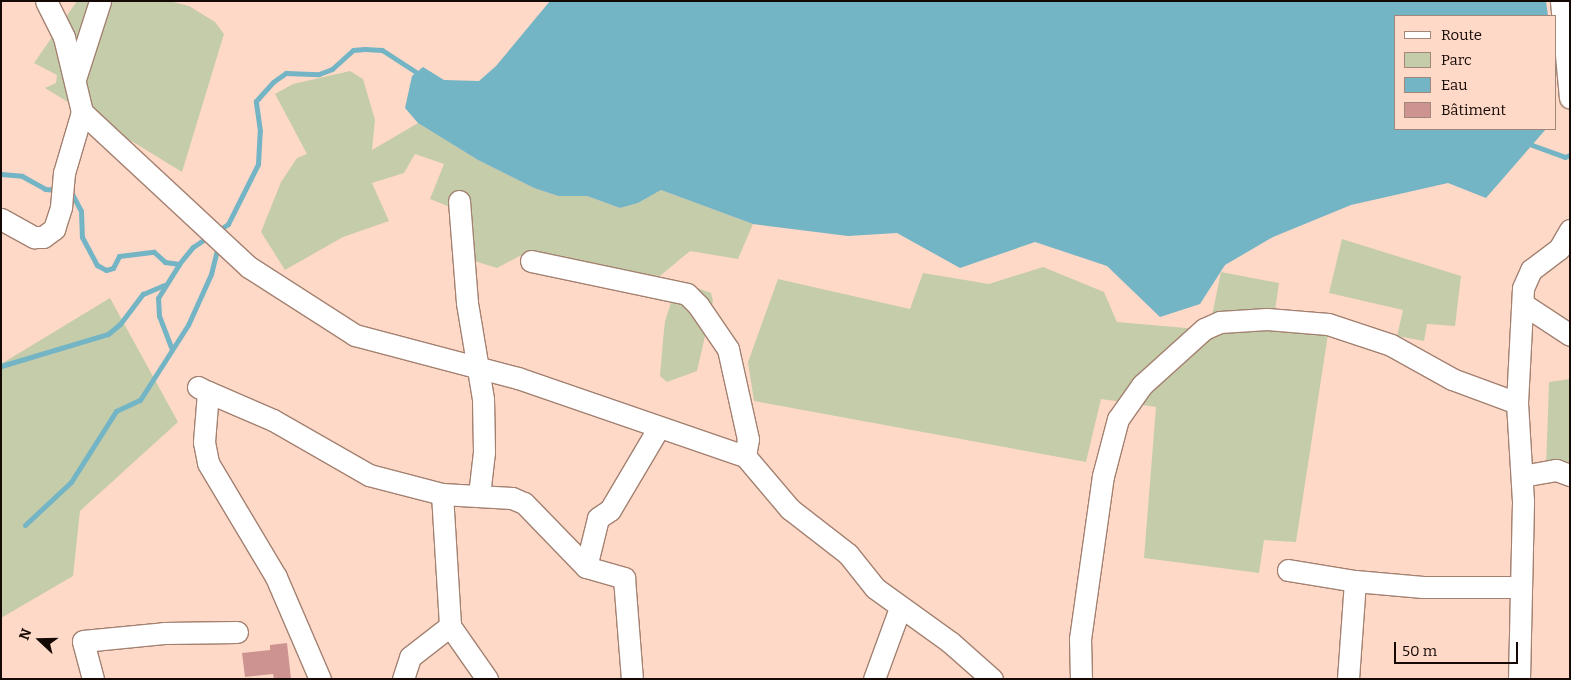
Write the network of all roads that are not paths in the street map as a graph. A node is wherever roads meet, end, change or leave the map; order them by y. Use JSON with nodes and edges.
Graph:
{"nodes":[{"id":1,"x":46,"y":1,"type":"edge"},
{"id":2,"x":100,"y":1,"type":"edge"},
{"id":3,"x":1561,"y":1,"type":"edge"},
{"id":4,"x":75,"y":79,"type":"junction"},
{"id":5,"x":1570,"y":98,"type":"edge"},
{"id":6,"x":82,"y":112,"type":"junction"},
{"id":7,"x":459,"y":201,"type":"dead end"},
{"id":8,"x":1,"y":219,"type":"edge"},
{"id":9,"x":1570,"y":230,"type":"edge"},
{"id":10,"x":531,"y":261,"type":"dead end"},
{"id":11,"x":1523,"y":304,"type":"junction"},
{"id":12,"x":1570,"y":335,"type":"edge"},
{"id":13,"x":479,"y":367,"type":"junction"},
{"id":14,"x":1517,"y":403,"type":"junction"},
{"id":15,"x":659,"y":427,"type":"junction"},
{"id":16,"x":745,"y":456,"type":"junction"},
{"id":17,"x":1570,"y":475,"type":"edge"},
{"id":18,"x":1522,"y":476,"type":"junction"},
{"id":19,"x":442,"y":494,"type":"junction"},
{"id":20,"x":480,"y":495,"type":"junction"},
{"id":21,"x":586,"y":567,"type":"junction"},
{"id":22,"x":1288,"y":570,"type":"dead end"},
{"id":23,"x":1355,"y":581,"type":"junction"},
{"id":24,"x":1521,"y":587,"type":"junction"},
{"id":25,"x":900,"y":608,"type":"junction"},
{"id":26,"x":450,"y":626,"type":"junction"},
{"id":27,"x":236,"y":632,"type":"dead end"},
{"id":28,"x":92,"y":679,"type":"edge"},
{"id":29,"x":320,"y":679,"type":"edge"},
{"id":30,"x":403,"y":679,"type":"edge"},
{"id":31,"x":487,"y":679,"type":"edge"},
{"id":32,"x":632,"y":679,"type":"edge"},
{"id":33,"x":874,"y":679,"type":"edge"},
{"id":34,"x":992,"y":679,"type":"edge"},
{"id":35,"x":1081,"y":679,"type":"edge"},
{"id":36,"x":1348,"y":679,"type":"edge"},
{"id":37,"x":1519,"y":679,"type":"edge"}],
"edges":[{"from":1,"to":4,"type":"street"},
{"from":2,"to":4,"type":"street"},
{"from":3,"to":5,"type":"street"},
{"from":4,"to":6,"type":"street"},
{"from":6,"to":8,"type":"street"},
{"from":6,"to":13,"type":"street"},
{"from":7,"to":13,"type":"street"},
{"from":9,"to":11,"type":"street"},
{"from":10,"to":16,"type":"street"},
{"from":11,"to":12,"type":"street"},
{"from":11,"to":14,"type":"street"},
{"from":13,"to":15,"type":"street"},
{"from":13,"to":20,"type":"street"},
{"from":14,"to":18,"type":"street"},
{"from":14,"to":35,"type":"street"},
{"from":15,"to":16,"type":"street"},
{"from":15,"to":21,"type":"street"},
{"from":16,"to":25,"type":"street"},
{"from":17,"to":18,"type":"street"},
{"from":18,"to":24,"type":"street"},
{"from":19,"to":20,"type":"street"},
{"from":19,"to":26,"type":"street"},
{"from":19,"to":29,"type":"street"},
{"from":20,"to":21,"type":"street"},
{"from":21,"to":32,"type":"street"},
{"from":22,"to":23,"type":"street"},
{"from":23,"to":24,"type":"street"},
{"from":23,"to":36,"type":"street"},
{"from":24,"to":37,"type":"street"},
{"from":25,"to":33,"type":"street"},
{"from":25,"to":34,"type":"street"},
{"from":26,"to":30,"type":"street"},
{"from":26,"to":31,"type":"street"},
{"from":27,"to":28,"type":"street"}]}
